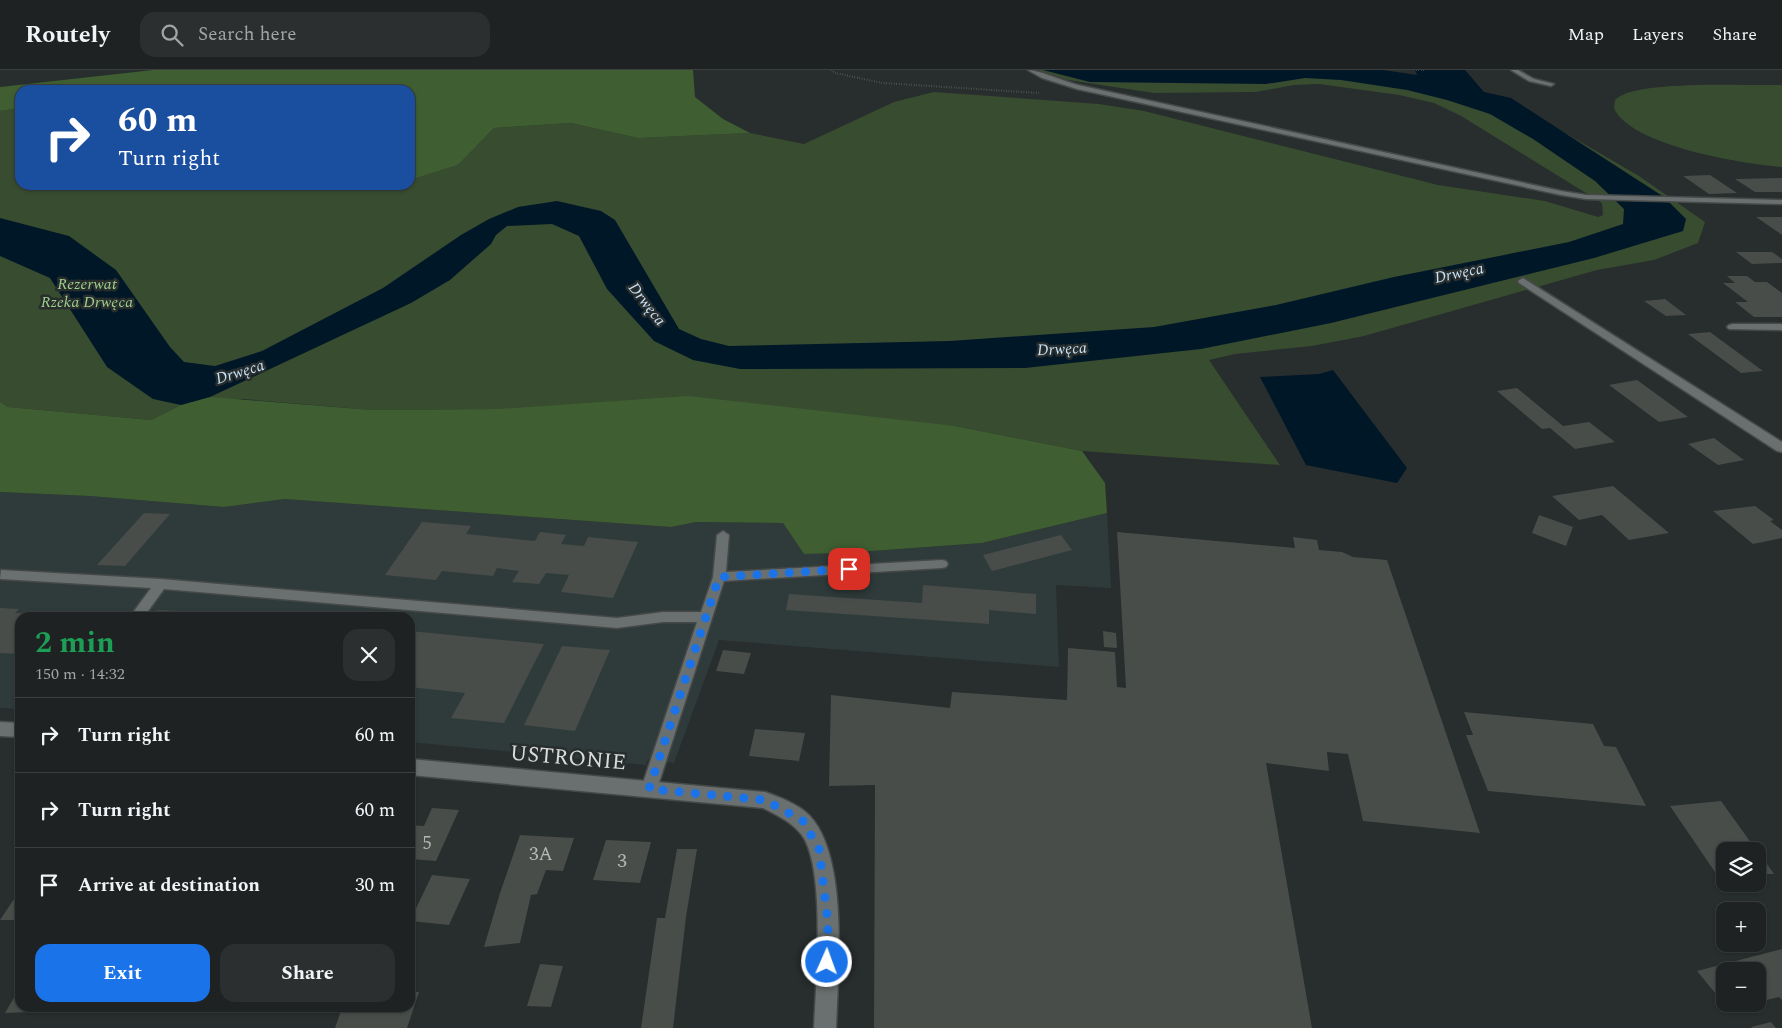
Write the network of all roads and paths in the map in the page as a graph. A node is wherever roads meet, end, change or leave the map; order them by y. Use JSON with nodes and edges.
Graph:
{"nodes":[{"id":1,"x":831,"y":70,"type":"edge"},
{"id":2,"x":1031,"y":70,"type":"edge"},
{"id":3,"x":1416,"y":70,"type":"edge"},
{"id":4,"x":1514,"y":70,"type":"edge"},
{"id":5,"x":1425,"y":71,"type":"edge"},
{"id":6,"x":1551,"y":84,"type":"dead end"},
{"id":7,"x":1040,"y":93,"type":"dead end"},
{"id":8,"x":1782,"y":202,"type":"edge"},
{"id":9,"x":1523,"y":281,"type":"dead end"},
{"id":10,"x":1732,"y":327,"type":"dead end"},
{"id":11,"x":1782,"y":327,"type":"edge"},
{"id":12,"x":1782,"y":448,"type":"edge"},
{"id":13,"x":723,"y":535,"type":"dead end"},
{"id":14,"x":942,"y":564,"type":"dead end"},
{"id":15,"x":1,"y":575,"type":"edge"},
{"id":16,"x":719,"y":577,"type":"junction"},
{"id":17,"x":161,"y":584,"type":"junction"},
{"id":18,"x":140,"y":612,"type":"edge"},
{"id":19,"x":704,"y":617,"type":"junction"},
{"id":20,"x":0,"y":729,"type":"edge"},
{"id":21,"x":15,"y":730,"type":"edge"},
{"id":22,"x":415,"y":766,"type":"edge"},
{"id":23,"x":649,"y":789,"type":"junction"},
{"id":24,"x":825,"y":1028,"type":"edge"}],
"edges":[{"from":1,"to":7,"type":"path"},
{"from":2,"to":8,"type":"lane"},
{"from":3,"to":5,"type":"path"},
{"from":4,"to":6,"type":"lane"},
{"from":9,"to":12,"type":"street"},
{"from":10,"to":11,"type":"street"},
{"from":13,"to":16,"type":"lane"},
{"from":14,"to":16,"type":"lane"},
{"from":15,"to":17,"type":"lane"},
{"from":16,"to":19,"type":"lane"},
{"from":17,"to":18,"type":"lane"},
{"from":17,"to":19,"type":"lane"},
{"from":19,"to":23,"type":"lane"},
{"from":20,"to":21,"type":"street"},
{"from":22,"to":23,"type":"street","name":"USTRONIE"},
{"from":23,"to":24,"type":"street","name":"USTRONIE"}]}
